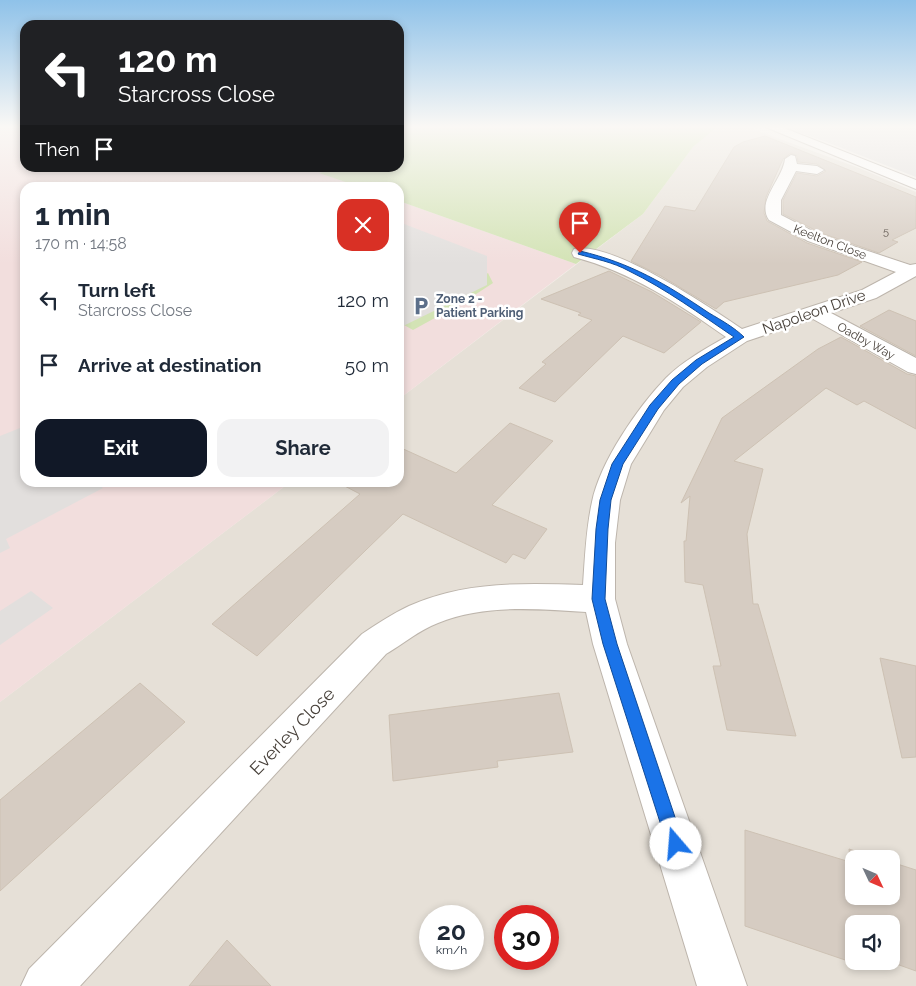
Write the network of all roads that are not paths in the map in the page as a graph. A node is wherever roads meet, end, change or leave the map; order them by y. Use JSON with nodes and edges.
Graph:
{"nodes":[{"id":1,"x":787,"y":172,"type":"edge"},
{"id":2,"x":883,"y":172,"type":"edge"},
{"id":3,"x":916,"y":185,"type":"edge"},
{"id":4,"x":580,"y":253,"type":"dead end"},
{"id":5,"x":914,"y":270,"type":"edge"},
{"id":6,"x":816,"y":313,"type":"junction"},
{"id":7,"x":740,"y":337,"type":"junction"},
{"id":8,"x":916,"y":367,"type":"edge"},
{"id":9,"x":598,"y":599,"type":"junction"},
{"id":10,"x":46,"y":986,"type":"edge"},
{"id":11,"x":722,"y":986,"type":"edge"}],
"edges":[{"from":1,"to":5,"type":"street","name":"Keelton Close"},
{"from":2,"to":3,"type":"street"},
{"from":4,"to":7,"type":"street"},
{"from":5,"to":6,"type":"street","name":"Napoleon Drive"},
{"from":6,"to":7,"type":"street","name":"Napoleon Drive"},
{"from":6,"to":8,"type":"street","name":"Oadby Way"},
{"from":7,"to":9,"type":"street","name":"Napoleon Drive"},
{"from":9,"to":10,"type":"street","name":"Everley Close"},
{"from":9,"to":11,"type":"street","name":"Napoleon Drive"}]}
